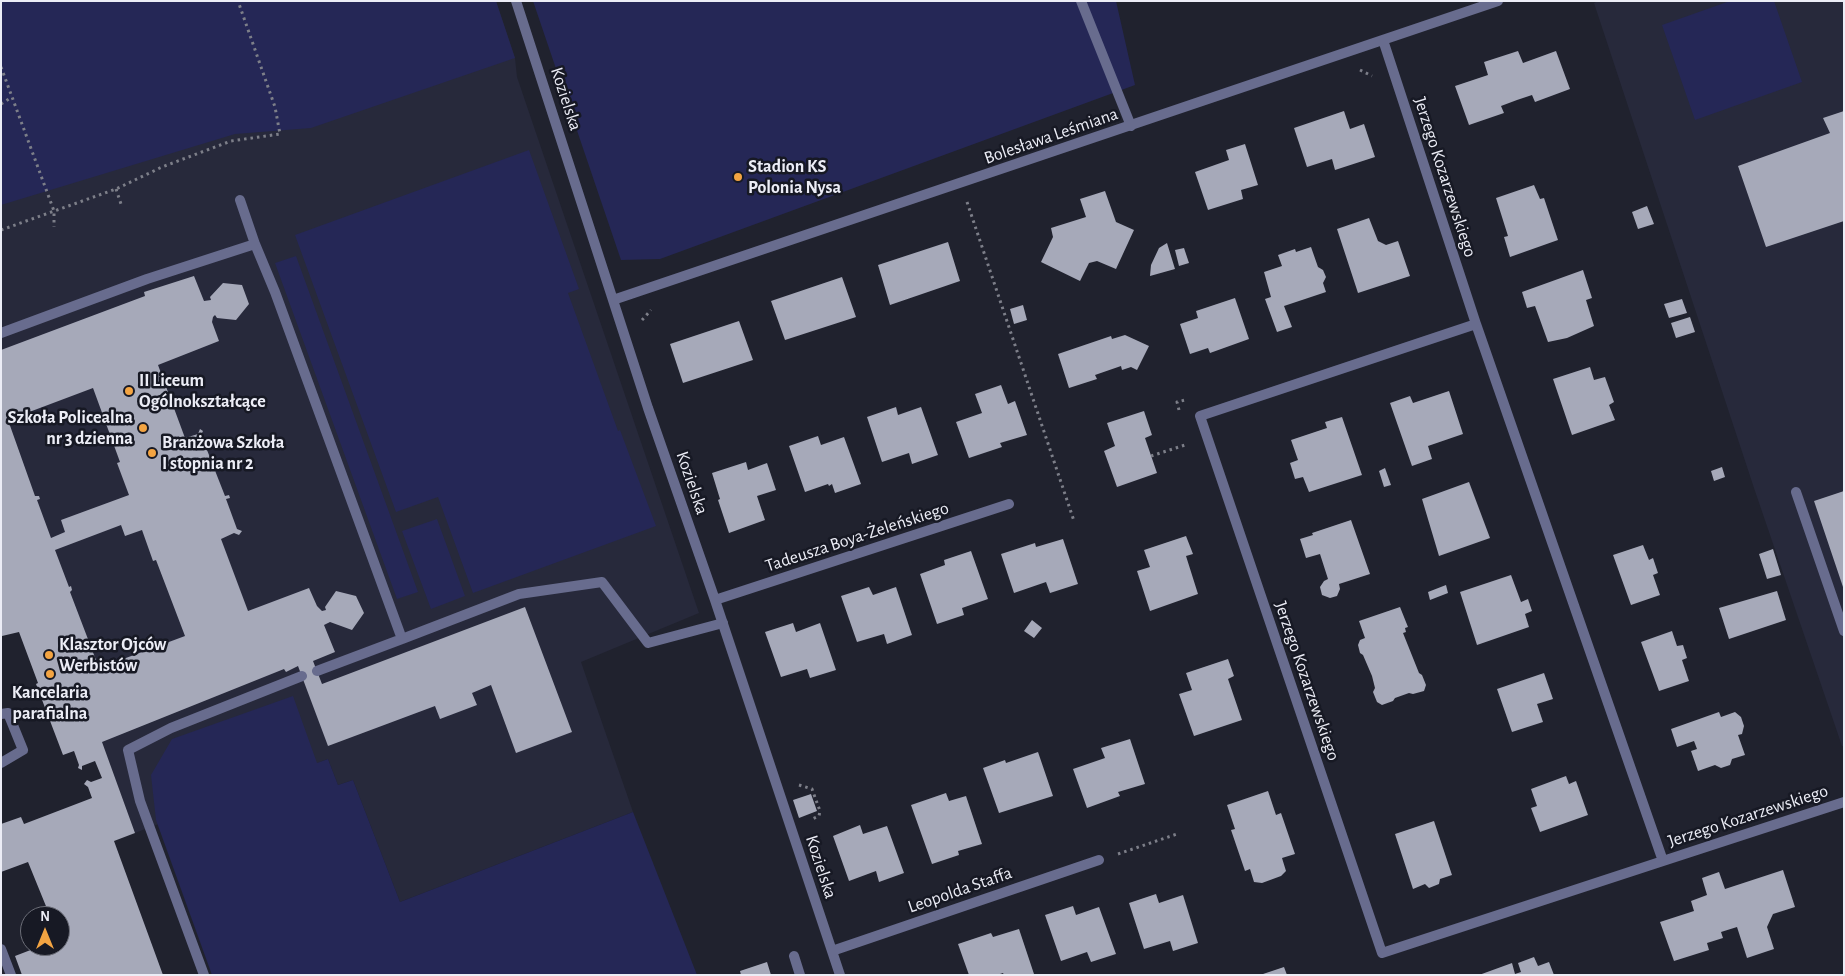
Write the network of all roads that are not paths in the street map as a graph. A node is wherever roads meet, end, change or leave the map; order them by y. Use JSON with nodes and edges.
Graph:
{"nodes":[{"id":1,"x":516,"y":1,"type":"edge"},
{"id":2,"x":1081,"y":1,"type":"edge"},
{"id":3,"x":1498,"y":1,"type":"edge"},
{"id":4,"x":1383,"y":40,"type":"junction"},
{"id":5,"x":1131,"y":126,"type":"junction"},
{"id":6,"x":240,"y":200,"type":"dead end"},
{"id":7,"x":255,"y":244,"type":"junction"},
{"id":8,"x":613,"y":300,"type":"junction"},
{"id":9,"x":1476,"y":324,"type":"junction"},
{"id":10,"x":1,"y":333,"type":"edge"},
{"id":11,"x":1796,"y":492,"type":"dead end"},
{"id":12,"x":1009,"y":504,"type":"dead end"},
{"id":13,"x":715,"y":600,"type":"junction"},
{"id":14,"x":723,"y":623,"type":"junction"},
{"id":15,"x":1844,"y":631,"type":"edge"},
{"id":16,"x":402,"y":639,"type":"junction"},
{"id":17,"x":317,"y":671,"type":"dead end"},
{"id":18,"x":302,"y":676,"type":"dead end"},
{"id":19,"x":1,"y":714,"type":"edge"},
{"id":20,"x":1,"y":763,"type":"edge"},
{"id":21,"x":1844,"y":802,"type":"edge"},
{"id":22,"x":1099,"y":860,"type":"road end"},
{"id":23,"x":1663,"y":861,"type":"junction"},
{"id":24,"x":1,"y":949,"type":"edge"},
{"id":25,"x":832,"y":951,"type":"junction"},
{"id":26,"x":794,"y":956,"type":"dead end"},
{"id":27,"x":11,"y":975,"type":"edge"},
{"id":28,"x":204,"y":975,"type":"edge"},
{"id":29,"x":800,"y":975,"type":"edge"},
{"id":30,"x":840,"y":975,"type":"edge"}],
"edges":[{"from":1,"to":8,"type":"street","name":"Kozielska"},
{"from":2,"to":5,"type":"street"},
{"from":3,"to":4,"type":"street","name":"Bolesława Leśmiana"},
{"from":4,"to":5,"type":"street","name":"Bolesława Leśmiana"},
{"from":4,"to":9,"type":"street","name":"Jerzego Kozarzewskiego"},
{"from":5,"to":8,"type":"street","name":"Bolesława Leśmiana"},
{"from":6,"to":7,"type":"street"},
{"from":7,"to":10,"type":"street"},
{"from":7,"to":16,"type":"street"},
{"from":8,"to":13,"type":"street","name":"Kozielska"},
{"from":9,"to":23,"type":"street","name":"Jerzego Kozarzewskiego"},
{"from":9,"to":23,"type":"street","name":"Jerzego Kozarzewskiego"},
{"from":11,"to":15,"type":"street"},
{"from":12,"to":13,"type":"street","name":"Tadeusza Boya-Żeleńskiego"},
{"from":13,"to":14,"type":"street","name":"Kozielska"},
{"from":14,"to":16,"type":"street"},
{"from":14,"to":25,"type":"street","name":"Kozielska"},
{"from":16,"to":17,"type":"street"},
{"from":18,"to":28,"type":"street"},
{"from":19,"to":20,"type":"street"},
{"from":21,"to":23,"type":"street","name":"Jerzego Kozarzewskiego"},
{"from":22,"to":25,"type":"street","name":"Leopolda Staffa"},
{"from":24,"to":27,"type":"street"},
{"from":25,"to":30,"type":"street","name":"Kozielska"},
{"from":26,"to":29,"type":"street"}]}
